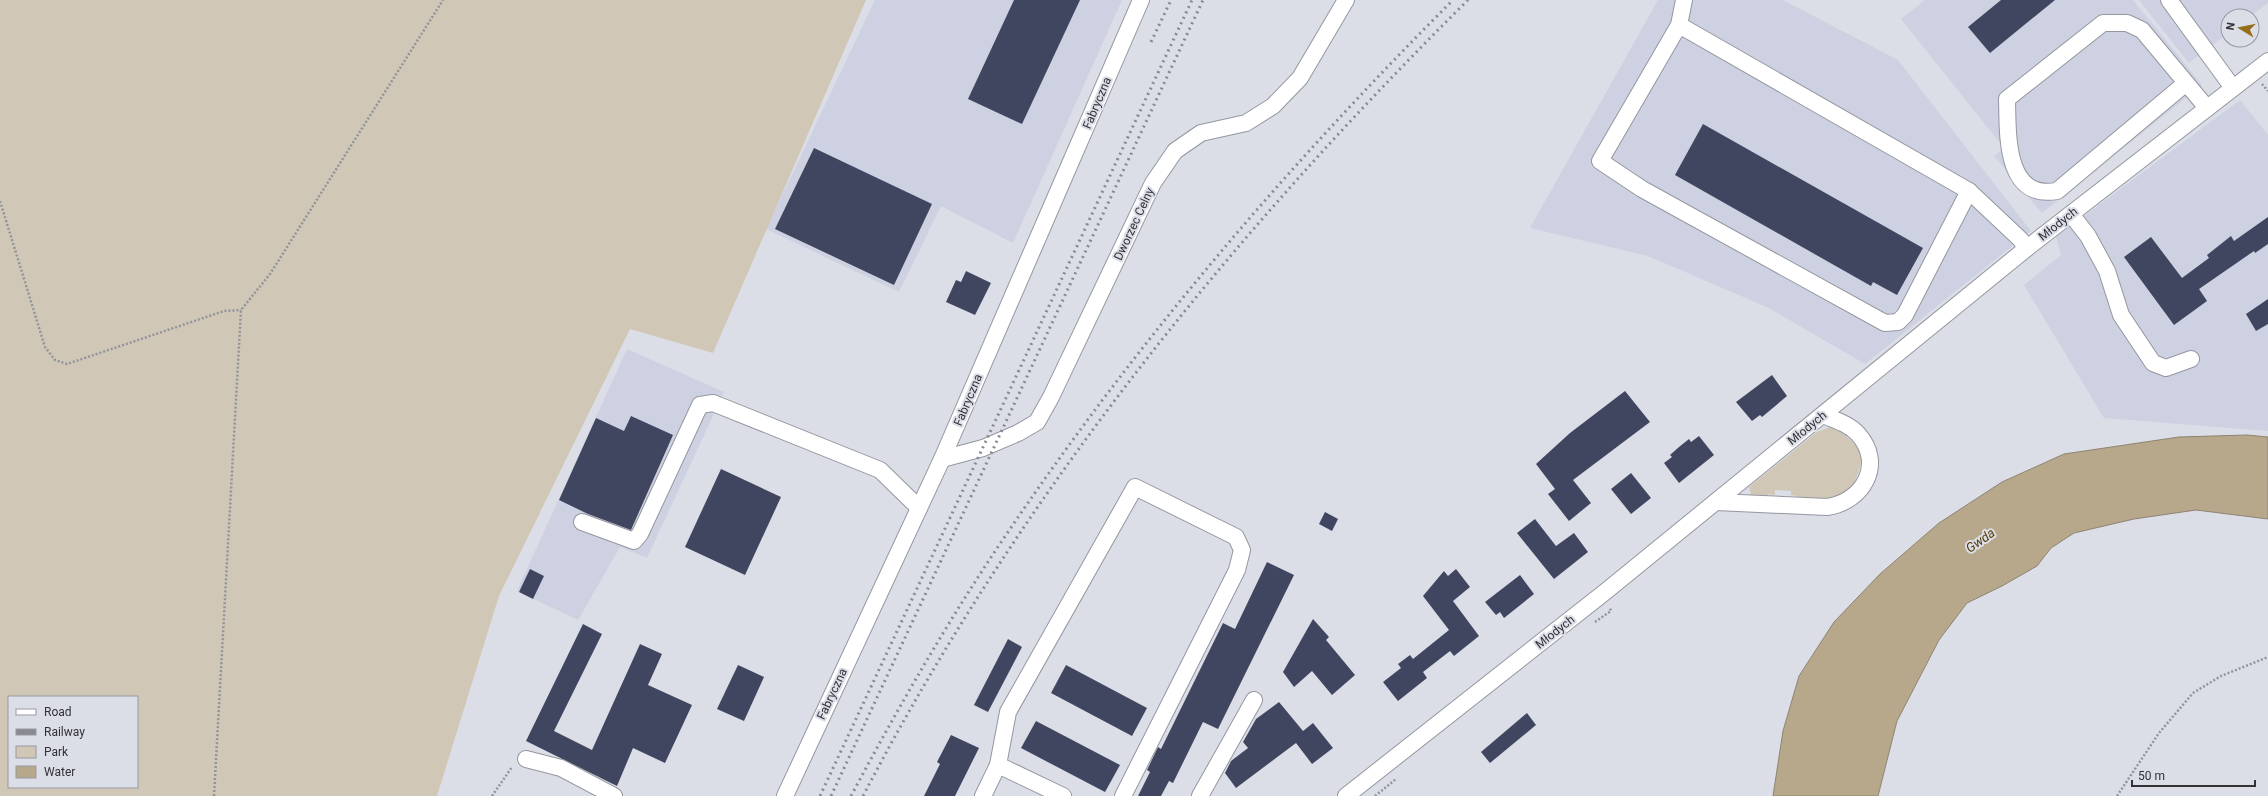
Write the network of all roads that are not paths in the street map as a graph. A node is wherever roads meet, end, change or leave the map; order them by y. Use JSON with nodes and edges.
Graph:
{"nodes":[{"id":1,"x":1141,"y":0,"type":"edge"},
{"id":2,"x":1346,"y":0,"type":"edge"},
{"id":3,"x":1684,"y":0,"type":"edge"},
{"id":4,"x":2169,"y":0,"type":"edge"},
{"id":5,"x":1679,"y":25,"type":"junction"},
{"id":6,"x":2268,"y":61,"type":"edge"},
{"id":7,"x":2186,"y":83,"type":"junction"},
{"id":8,"x":2233,"y":88,"type":"junction"},
{"id":9,"x":2207,"y":108,"type":"junction"},
{"id":10,"x":1969,"y":192,"type":"junction"},
{"id":11,"x":2071,"y":214,"type":"junction"},
{"id":12,"x":2027,"y":248,"type":"junction"},
{"id":13,"x":2192,"y":359,"type":"dead end"},
{"id":14,"x":1823,"y":415,"type":"junction"},
{"id":15,"x":942,"y":459,"type":"junction"},
{"id":16,"x":1716,"y":502,"type":"junction"},
{"id":17,"x":919,"y":508,"type":"junction"},
{"id":18,"x":582,"y":522,"type":"dead end"},
{"id":19,"x":1254,"y":700,"type":"dead end"},
{"id":20,"x":526,"y":759,"type":"road end"},
{"id":21,"x":998,"y":765,"type":"junction"},
{"id":22,"x":614,"y":796,"type":"edge"},
{"id":23,"x":785,"y":796,"type":"edge"},
{"id":24,"x":983,"y":796,"type":"edge"},
{"id":25,"x":1063,"y":796,"type":"edge"},
{"id":26,"x":1123,"y":796,"type":"edge"},
{"id":27,"x":1200,"y":796,"type":"edge"},
{"id":28,"x":1346,"y":796,"type":"edge"}],
"edges":[{"from":1,"to":15,"type":"street","name":"Fabryczna"},
{"from":2,"to":15,"type":"street","name":"Dworzec Celny"},
{"from":3,"to":5,"type":"street"},
{"from":4,"to":8,"type":"street"},
{"from":5,"to":10,"type":"street"},
{"from":5,"to":10,"type":"street"},
{"from":6,"to":8,"type":"street","name":"Młodych"},
{"from":7,"to":7,"type":"street"},
{"from":7,"to":9,"type":"street"},
{"from":8,"to":9,"type":"street","name":"Młodych"},
{"from":9,"to":11,"type":"street","name":"Młodych"},
{"from":10,"to":12,"type":"street"},
{"from":11,"to":12,"type":"street","name":"Młodych"},
{"from":11,"to":13,"type":"street"},
{"from":12,"to":14,"type":"street","name":"Młodych"},
{"from":14,"to":16,"type":"street","name":"Młodych"},
{"from":14,"to":16,"type":"street"},
{"from":15,"to":17,"type":"street","name":"Fabryczna"},
{"from":16,"to":28,"type":"street","name":"Młodych"},
{"from":17,"to":18,"type":"street"},
{"from":17,"to":23,"type":"street","name":"Fabryczna"},
{"from":19,"to":27,"type":"street"},
{"from":20,"to":22,"type":"street"},
{"from":21,"to":24,"type":"street"},
{"from":21,"to":25,"type":"street"},
{"from":21,"to":26,"type":"street"}]}
